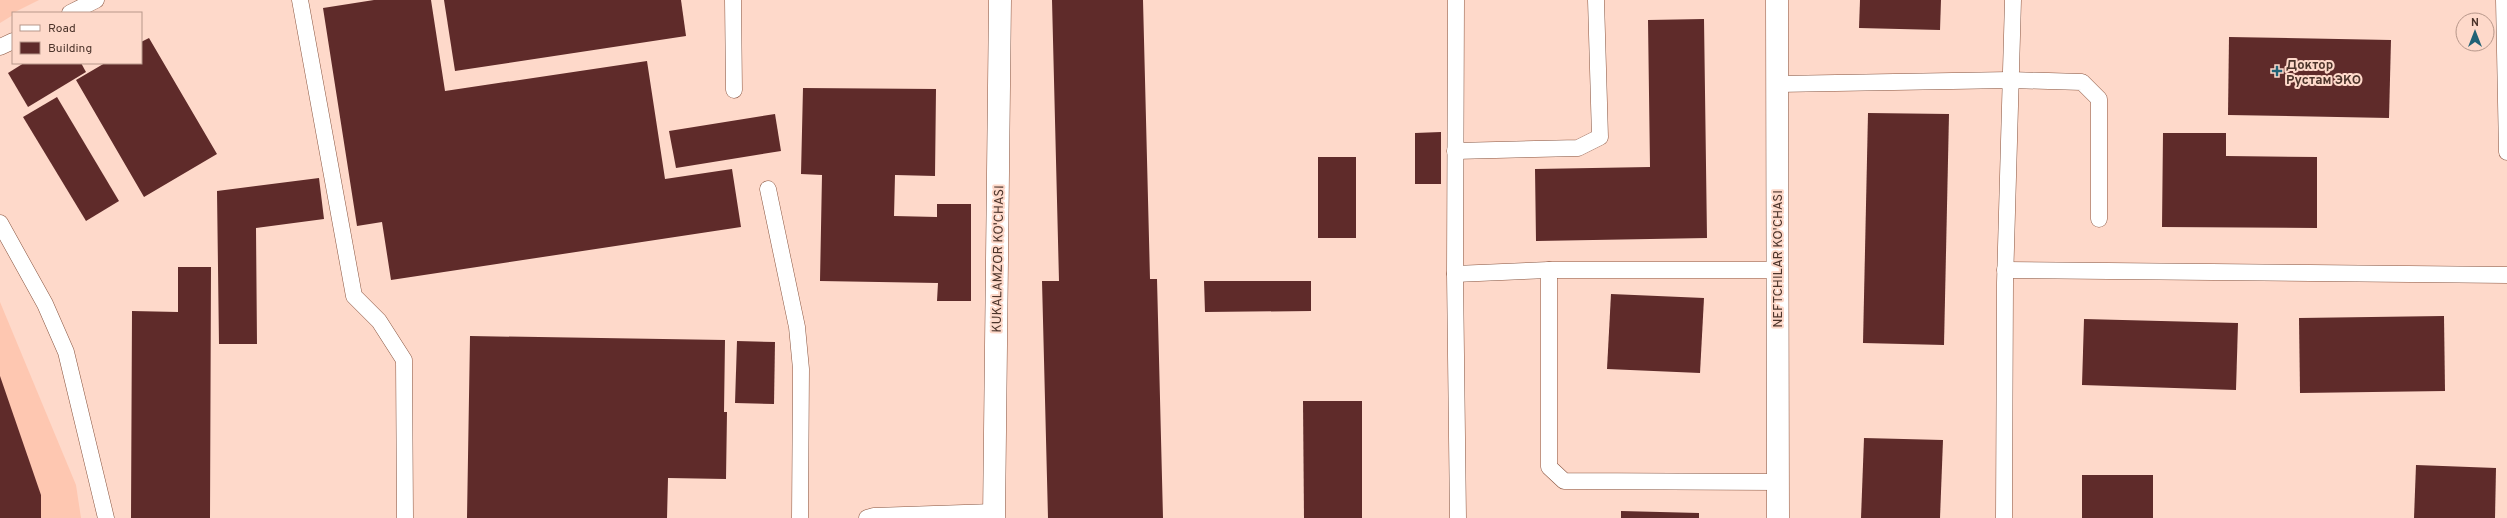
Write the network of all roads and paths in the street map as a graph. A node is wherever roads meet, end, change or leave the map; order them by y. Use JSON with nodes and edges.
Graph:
{"nodes":[{"id":1,"x":96,"y":0,"type":"edge"},
{"id":2,"x":300,"y":0,"type":"edge"},
{"id":3,"x":733,"y":0,"type":"edge"},
{"id":4,"x":1000,"y":0,"type":"edge"},
{"id":5,"x":1456,"y":0,"type":"edge"},
{"id":6,"x":1596,"y":0,"type":"edge"},
{"id":7,"x":1777,"y":0,"type":"edge"},
{"id":8,"x":2013,"y":0,"type":"edge"},
{"id":9,"x":2504,"y":0,"type":"edge"},
{"id":10,"x":72,"y":12,"type":"edge"},
{"id":11,"x":12,"y":41,"type":"edge"},
{"id":12,"x":0,"y":47,"type":"edge"},
{"id":13,"x":2010,"y":80,"type":"junction"},
{"id":14,"x":1777,"y":84,"type":"junction"},
{"id":15,"x":734,"y":90,"type":"dead end"},
{"id":16,"x":1455,"y":151,"type":"junction"},
{"id":17,"x":2507,"y":152,"type":"edge"},
{"id":18,"x":768,"y":189,"type":"dead end"},
{"id":19,"x":2099,"y":219,"type":"dead end"},
{"id":20,"x":0,"y":223,"type":"edge"},
{"id":21,"x":1548,"y":270,"type":"junction"},
{"id":22,"x":1778,"y":270,"type":"junction"},
{"id":23,"x":2005,"y":270,"type":"junction"},
{"id":24,"x":1455,"y":274,"type":"junction"},
{"id":25,"x":2507,"y":275,"type":"edge"},
{"id":26,"x":1778,"y":482,"type":"junction"},
{"id":27,"x":994,"y":515,"type":"edge"},
{"id":28,"x":106,"y":518,"type":"edge"},
{"id":29,"x":405,"y":518,"type":"edge"},
{"id":30,"x":800,"y":518,"type":"edge"},
{"id":31,"x":866,"y":518,"type":"edge"},
{"id":32,"x":1458,"y":518,"type":"edge"},
{"id":33,"x":1778,"y":518,"type":"edge"},
{"id":34,"x":2004,"y":518,"type":"edge"}],
"edges":[{"from":1,"to":10,"type":"lane"},
{"from":2,"to":29,"type":"lane"},
{"from":3,"to":15,"type":"lane"},
{"from":4,"to":27,"type":"street","name":"KUKALAMZOR KO'CHASI"},
{"from":5,"to":16,"type":"lane"},
{"from":6,"to":16,"type":"lane"},
{"from":7,"to":14,"type":"street","name":"NEFTCHILAR KO'CHASI"},
{"from":8,"to":13,"type":"lane"},
{"from":9,"to":17,"type":"lane"},
{"from":11,"to":12,"type":"lane"},
{"from":13,"to":14,"type":"lane"},
{"from":13,"to":19,"type":"lane"},
{"from":13,"to":23,"type":"lane"},
{"from":14,"to":22,"type":"street","name":"NEFTCHILAR KO'CHASI"},
{"from":16,"to":24,"type":"lane"},
{"from":18,"to":30,"type":"lane"},
{"from":20,"to":28,"type":"lane"},
{"from":21,"to":22,"type":"lane"},
{"from":21,"to":24,"type":"lane"},
{"from":21,"to":26,"type":"lane"},
{"from":22,"to":26,"type":"street","name":"NEFTCHILAR KO'CHASI"},
{"from":23,"to":25,"type":"lane"},
{"from":23,"to":34,"type":"lane"},
{"from":24,"to":32,"type":"lane"},
{"from":26,"to":33,"type":"street","name":"NEFTCHILAR KO'CHASI"},
{"from":27,"to":31,"type":"lane"}]}
